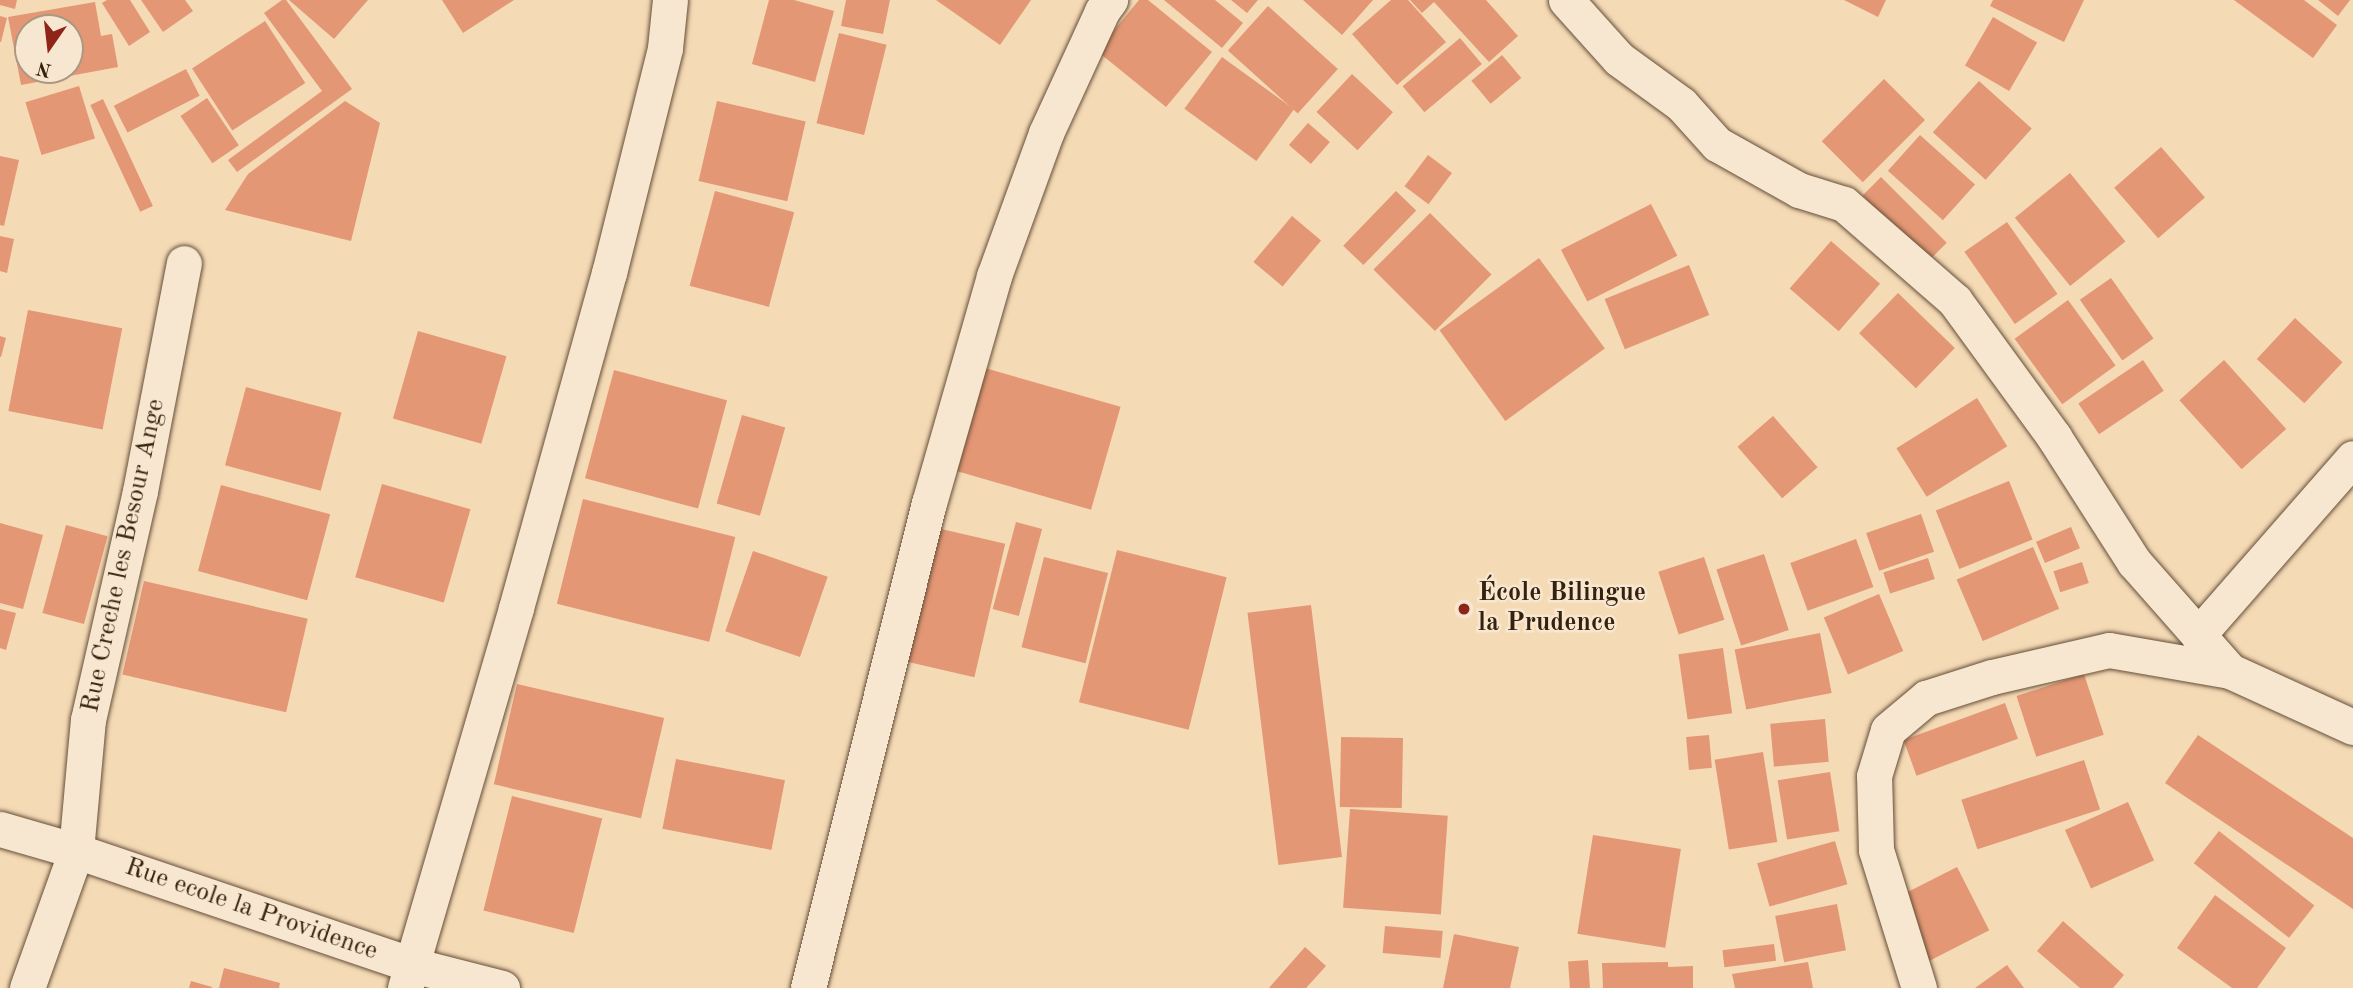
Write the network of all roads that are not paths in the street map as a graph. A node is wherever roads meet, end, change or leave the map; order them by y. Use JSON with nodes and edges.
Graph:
{"nodes":[{"id":1,"x":670,"y":0,"type":"edge"},
{"id":2,"x":1110,"y":0,"type":"edge"},
{"id":3,"x":1566,"y":0,"type":"edge"},
{"id":4,"x":184,"y":263,"type":"dead end"},
{"id":5,"x":2353,"y":458,"type":"edge"},
{"id":6,"x":2198,"y":635,"type":"junction"},
{"id":7,"x":2230,"y":671,"type":"junction"},
{"id":8,"x":2353,"y":727,"type":"edge"},
{"id":9,"x":0,"y":829,"type":"edge"},
{"id":10,"x":76,"y":851,"type":"junction"},
{"id":11,"x":409,"y":976,"type":"edge"},
{"id":12,"x":27,"y":988,"type":"edge"},
{"id":13,"x":502,"y":988,"type":"edge"},
{"id":14,"x":808,"y":988,"type":"edge"},
{"id":15,"x":1919,"y":988,"type":"edge"}],
"edges":[{"from":1,"to":11,"type":"street"},
{"from":2,"to":14,"type":"street"},
{"from":3,"to":6,"type":"street"},
{"from":4,"to":10,"type":"street","name":"Rue Creche les Besour Ange"},
{"from":5,"to":6,"type":"street"},
{"from":6,"to":7,"type":"street"},
{"from":7,"to":8,"type":"street"},
{"from":7,"to":15,"type":"street"},
{"from":9,"to":10,"type":"street","name":"Rue ecole la Providence"},
{"from":10,"to":11,"type":"street","name":"Rue ecole la Providence"},
{"from":10,"to":12,"type":"street","name":"Rue Creche les Besour Ange"},
{"from":11,"to":13,"type":"street","name":"Rue ecole la Providence"}]}
